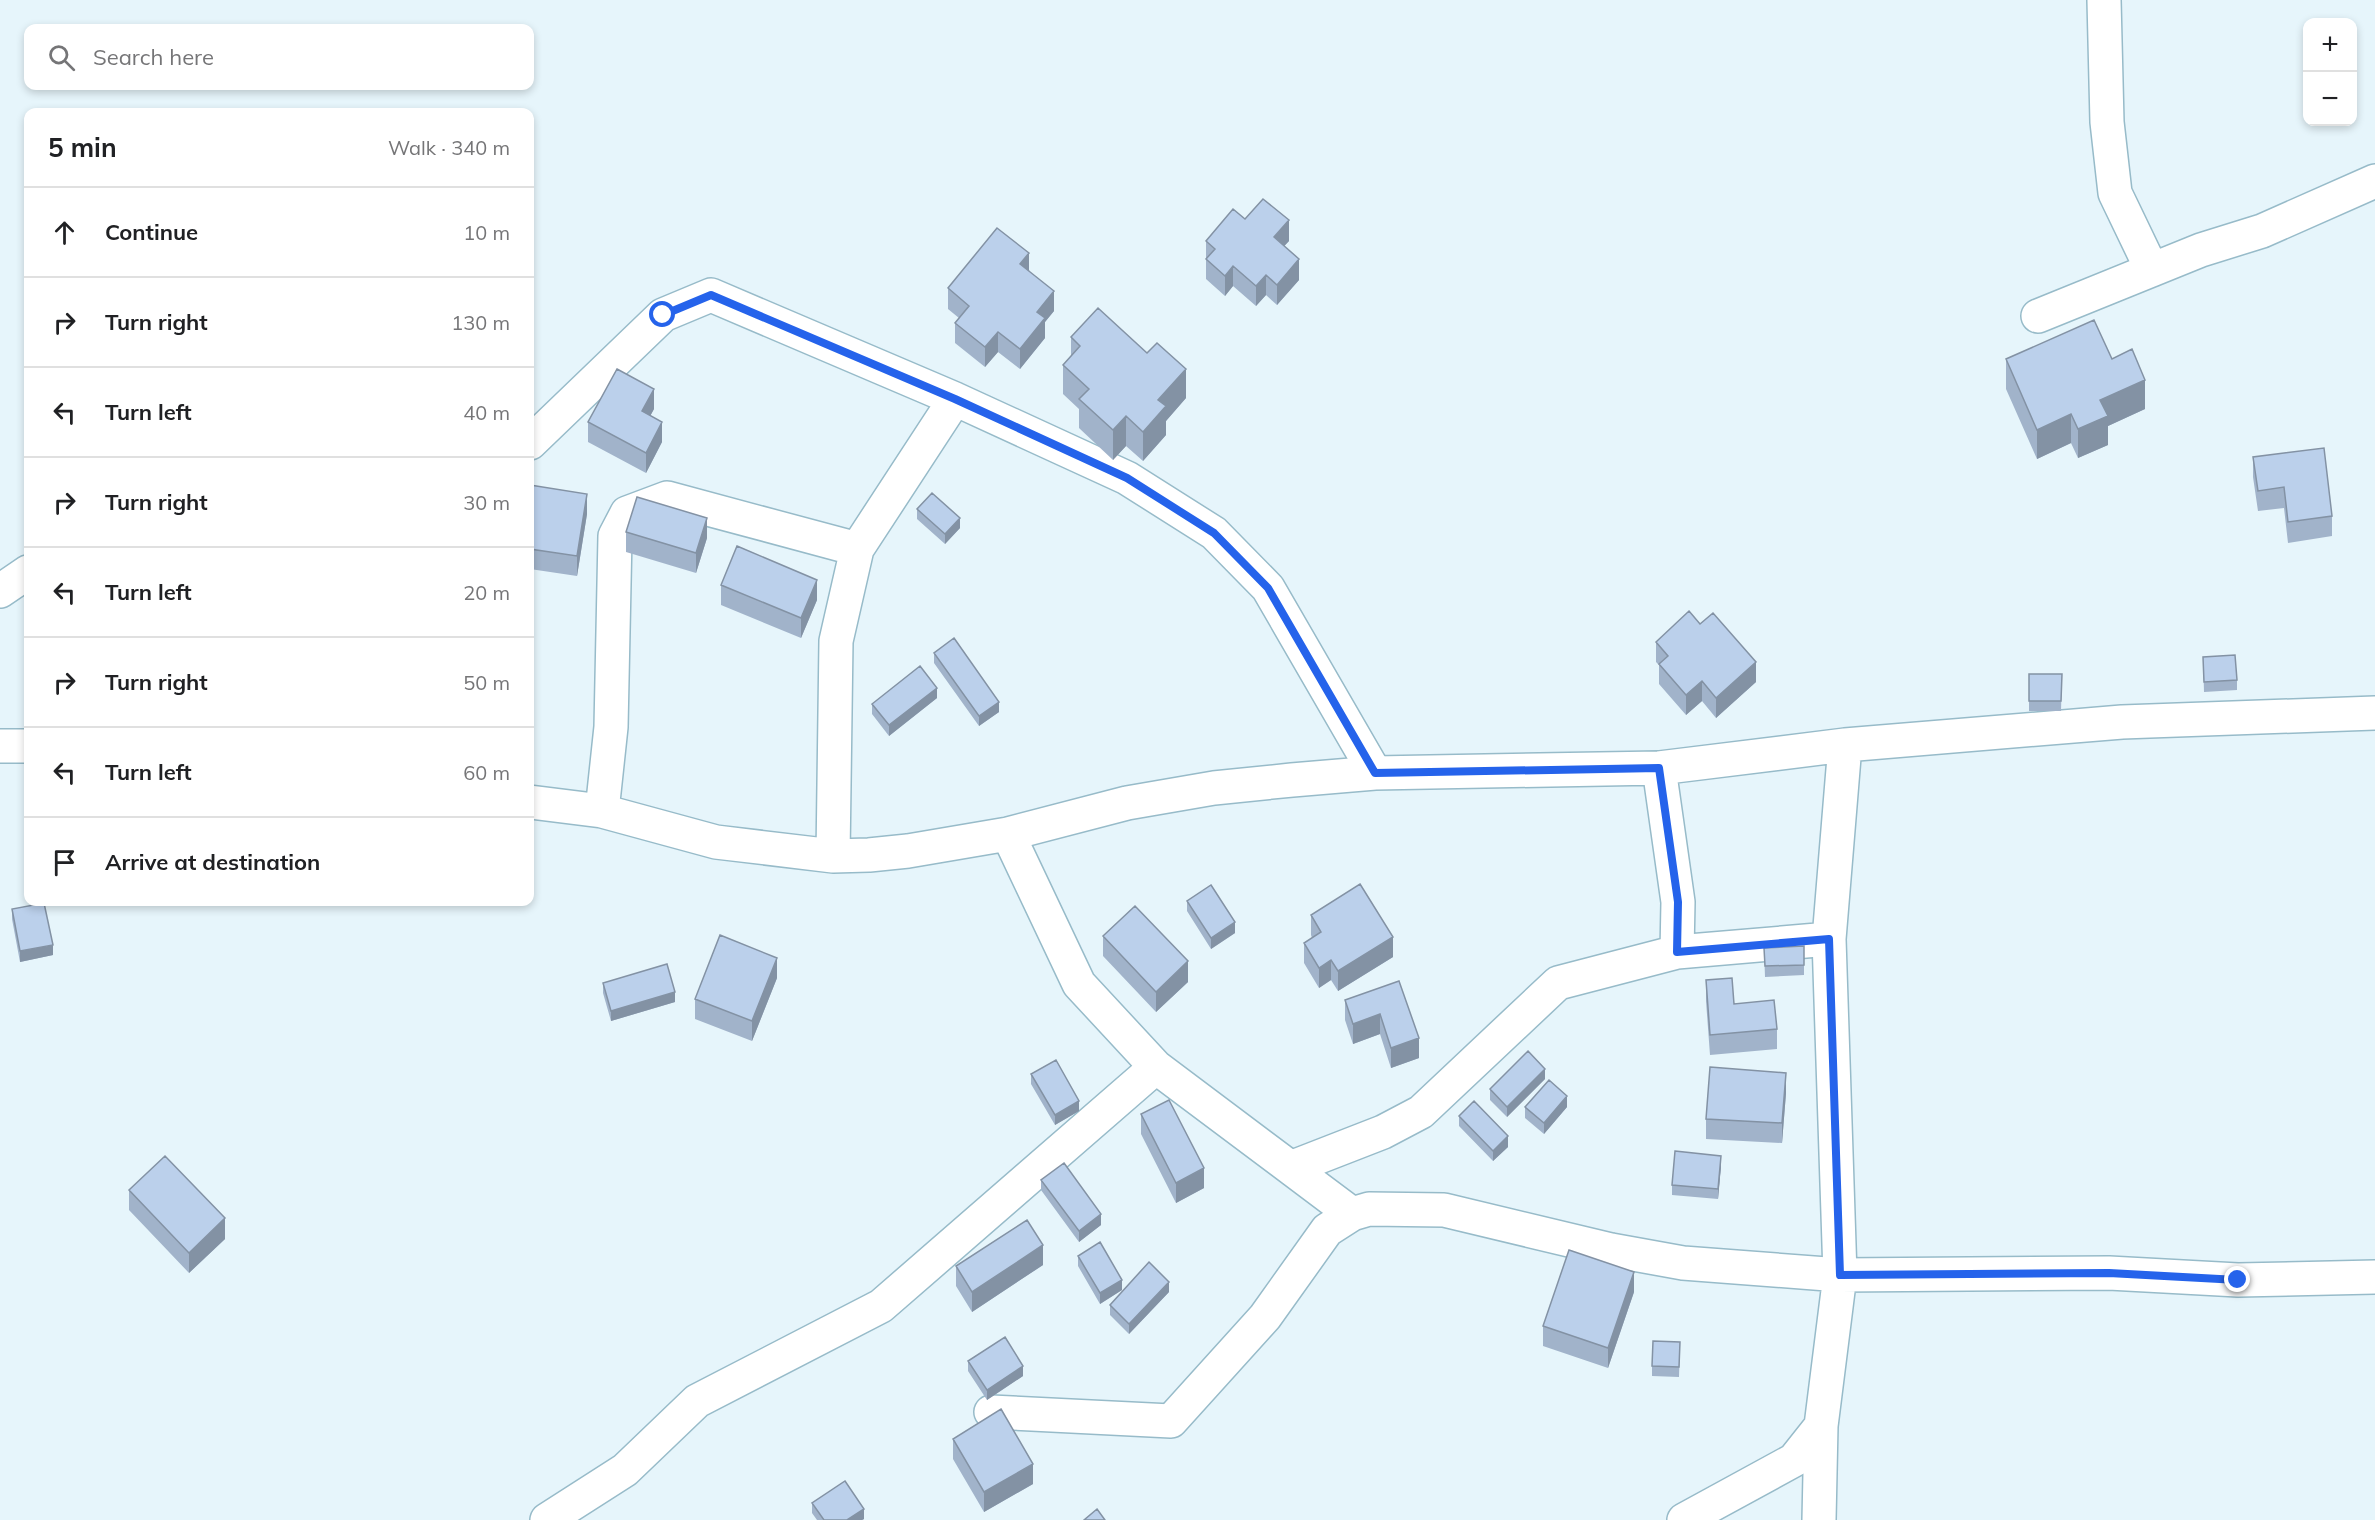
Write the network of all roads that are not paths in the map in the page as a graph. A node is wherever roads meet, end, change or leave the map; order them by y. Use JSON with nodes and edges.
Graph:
{"nodes":[{"id":1,"x":2104,"y":0,"type":"edge"},
{"id":2,"x":2375,"y":181,"type":"edge"},
{"id":3,"x":2152,"y":270,"type":"junction"},
{"id":4,"x":2038,"y":316,"type":"dead end"},
{"id":5,"x":955,"y":399,"type":"junction"},
{"id":6,"x":534,"y":439,"type":"edge"},
{"id":7,"x":857,"y":549,"type":"junction"},
{"id":8,"x":24,"y":575,"type":"edge"},
{"id":9,"x":0,"y":591,"type":"edge"},
{"id":10,"x":2375,"y":713,"type":"edge"},
{"id":11,"x":1845,"y":745,"type":"junction"},
{"id":12,"x":0,"y":746,"type":"edge"},
{"id":13,"x":24,"y":746,"type":"edge"},
{"id":14,"x":1659,"y":768,"type":"junction"},
{"id":15,"x":1375,"y":773,"type":"junction"},
{"id":16,"x":534,"y":802,"type":"edge"},
{"id":17,"x":602,"y":811,"type":"junction"},
{"id":18,"x":1008,"y":834,"type":"junction"},
{"id":19,"x":833,"y":856,"type":"junction"},
{"id":20,"x":1829,"y":939,"type":"junction"},
{"id":21,"x":1677,"y":952,"type":"junction"},
{"id":22,"x":1156,"y":1067,"type":"junction"},
{"id":23,"x":1293,"y":1167,"type":"junction"},
{"id":24,"x":1352,"y":1214,"type":"junction"},
{"id":25,"x":1840,"y":1275,"type":"junction"},
{"id":26,"x":2375,"y":1277,"type":"edge"},
{"id":27,"x":991,"y":1412,"type":"edge"},
{"id":28,"x":1821,"y":1426,"type":"junction"},
{"id":29,"x":547,"y":1520,"type":"edge"},
{"id":30,"x":1684,"y":1520,"type":"edge"},
{"id":31,"x":1818,"y":1520,"type":"edge"}],
"edges":[{"from":1,"to":3,"type":"street"},
{"from":2,"to":3,"type":"street"},
{"from":3,"to":4,"type":"street"},
{"from":5,"to":6,"type":"street"},
{"from":5,"to":7,"type":"street"},
{"from":5,"to":15,"type":"street"},
{"from":7,"to":17,"type":"street"},
{"from":7,"to":19,"type":"street"},
{"from":8,"to":9,"type":"street"},
{"from":10,"to":11,"type":"street"},
{"from":11,"to":14,"type":"street"},
{"from":11,"to":20,"type":"street"},
{"from":12,"to":13,"type":"street"},
{"from":14,"to":15,"type":"street"},
{"from":14,"to":21,"type":"street"},
{"from":15,"to":18,"type":"street"},
{"from":16,"to":17,"type":"street"},
{"from":17,"to":19,"type":"street"},
{"from":18,"to":19,"type":"street"},
{"from":18,"to":22,"type":"street"},
{"from":20,"to":21,"type":"street"},
{"from":20,"to":25,"type":"street"},
{"from":21,"to":23,"type":"street"},
{"from":22,"to":23,"type":"street"},
{"from":22,"to":29,"type":"street"},
{"from":23,"to":24,"type":"street"},
{"from":24,"to":25,"type":"street"},
{"from":24,"to":27,"type":"street"},
{"from":25,"to":26,"type":"street"},
{"from":25,"to":28,"type":"street"},
{"from":28,"to":30,"type":"street"},
{"from":28,"to":31,"type":"street"}]}
